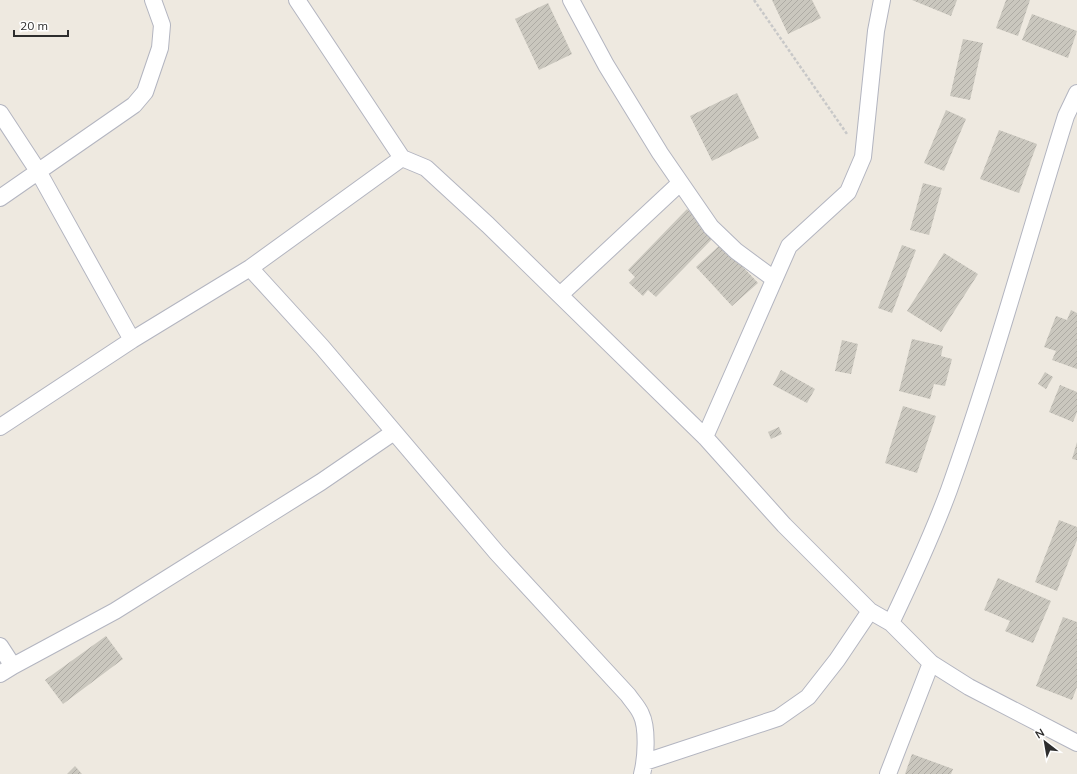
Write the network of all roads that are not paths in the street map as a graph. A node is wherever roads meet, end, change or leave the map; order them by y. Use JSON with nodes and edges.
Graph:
{"nodes":[{"id":1,"x":153,"y":0,"type":"edge"},
{"id":2,"x":297,"y":0,"type":"edge"},
{"id":3,"x":571,"y":0,"type":"edge"},
{"id":4,"x":882,"y":0,"type":"edge"},
{"id":5,"x":1077,"y":92,"type":"edge"},
{"id":6,"x":0,"y":113,"type":"edge"},
{"id":7,"x":402,"y":158,"type":"junction"},
{"id":8,"x":38,"y":171,"type":"junction"},
{"id":9,"x":679,"y":184,"type":"junction"},
{"id":10,"x":0,"y":198,"type":"edge"},
{"id":11,"x":250,"y":268,"type":"junction"},
{"id":12,"x":774,"y":280,"type":"junction"},
{"id":13,"x":560,"y":295,"type":"junction"},
{"id":14,"x":132,"y":340,"type":"junction"},
{"id":15,"x":0,"y":427,"type":"edge"},
{"id":16,"x":394,"y":432,"type":"junction"},
{"id":17,"x":705,"y":437,"type":"junction"},
{"id":18,"x":870,"y":611,"type":"junction"},
{"id":19,"x":891,"y":623,"type":"junction"},
{"id":20,"x":0,"y":646,"type":"edge"},
{"id":21,"x":931,"y":663,"type":"junction"},
{"id":22,"x":7,"y":670,"type":"edge"},
{"id":23,"x":1077,"y":744,"type":"edge"},
{"id":24,"x":644,"y":768,"type":"edge"},
{"id":25,"x":888,"y":774,"type":"edge"}],
"edges":[{"from":1,"to":8,"type":"street"},
{"from":2,"to":7,"type":"street"},
{"from":3,"to":9,"type":"street"},
{"from":4,"to":12,"type":"street"},
{"from":5,"to":19,"type":"street"},
{"from":6,"to":8,"type":"street"},
{"from":7,"to":11,"type":"street"},
{"from":7,"to":13,"type":"street"},
{"from":8,"to":10,"type":"street"},
{"from":8,"to":14,"type":"street"},
{"from":9,"to":12,"type":"street"},
{"from":9,"to":13,"type":"street"},
{"from":11,"to":14,"type":"street"},
{"from":11,"to":16,"type":"street"},
{"from":12,"to":17,"type":"street"},
{"from":13,"to":17,"type":"street"},
{"from":14,"to":15,"type":"street"},
{"from":16,"to":22,"type":"street"},
{"from":16,"to":24,"type":"street"},
{"from":17,"to":18,"type":"street"},
{"from":18,"to":19,"type":"street"},
{"from":18,"to":24,"type":"street"},
{"from":19,"to":21,"type":"street"},
{"from":20,"to":22,"type":"street"},
{"from":21,"to":23,"type":"street"},
{"from":21,"to":25,"type":"street"}]}
